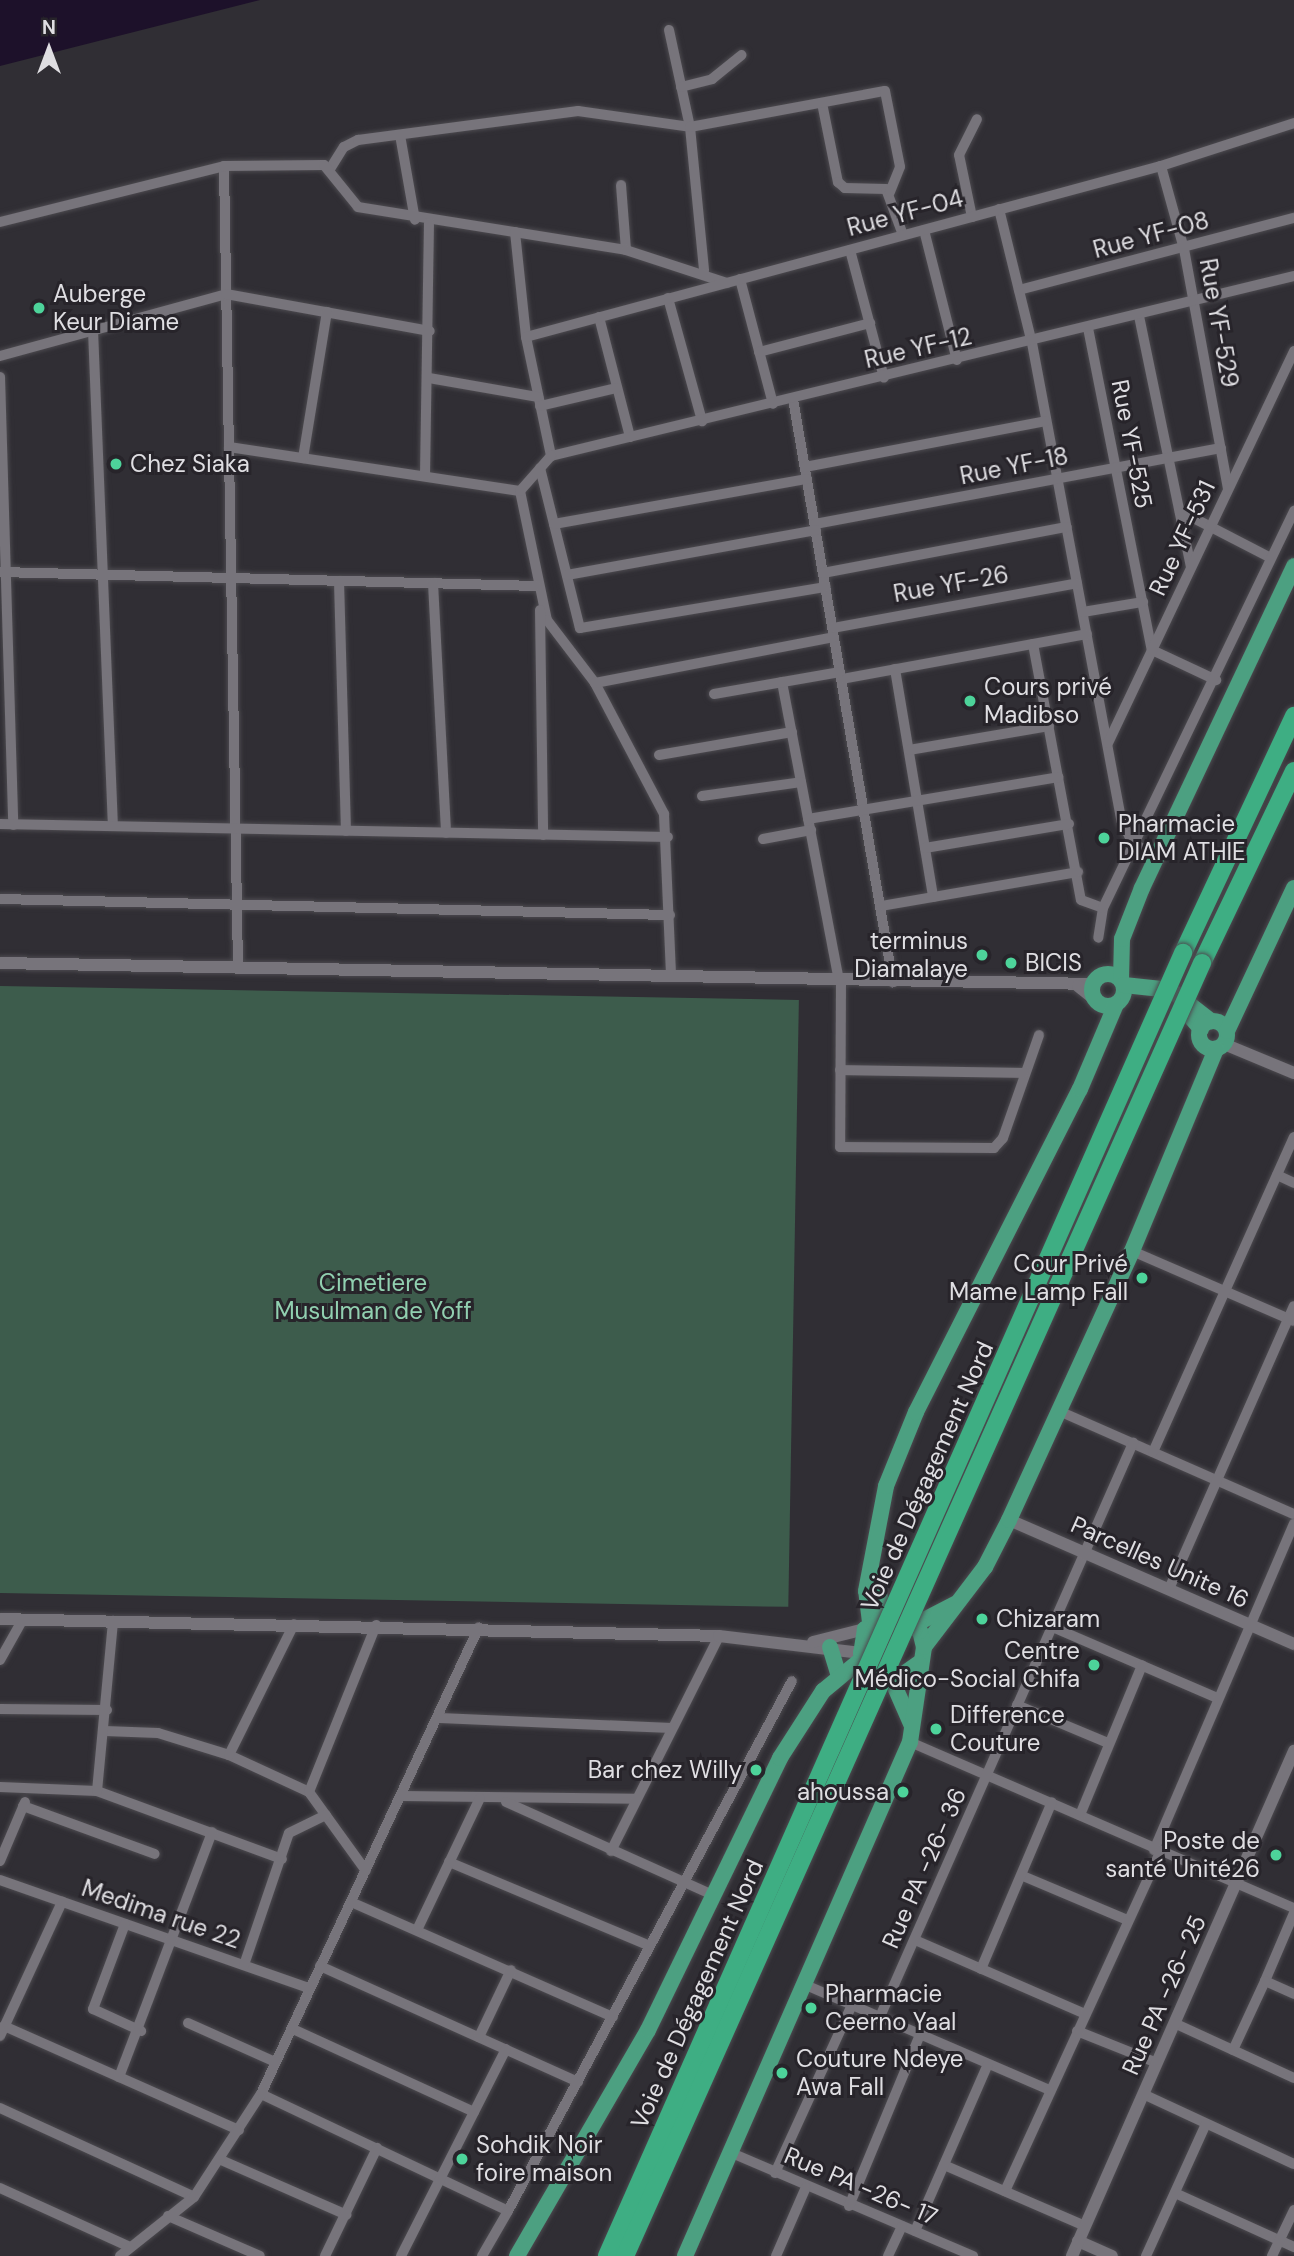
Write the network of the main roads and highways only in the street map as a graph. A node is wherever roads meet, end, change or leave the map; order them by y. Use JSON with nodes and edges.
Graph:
{"nodes":[{"id":1,"x":1294,"y":566,"type":"edge"},
{"id":2,"x":1294,"y":716,"type":"edge"},
{"id":3,"x":1294,"y":771,"type":"edge"},
{"id":4,"x":1294,"y":888,"type":"edge"},
{"id":5,"x":1106,"y":990,"type":"junction"},
{"id":6,"x":1214,"y":1034,"type":"junction"},
{"id":7,"x":960,"y":1601,"type":"junction"},
{"id":8,"x":873,"y":1622,"type":"junction"},
{"id":9,"x":916,"y":1624,"type":"junction"},
{"id":10,"x":830,"y":1647,"type":"road end"},
{"id":11,"x":922,"y":1655,"type":"junction"},
{"id":12,"x":862,"y":1656,"type":"junction"},
{"id":13,"x":883,"y":1675,"type":"junction"},
{"id":14,"x":839,"y":1676,"type":"junction"},
{"id":15,"x":823,"y":1691,"type":"junction"},
{"id":16,"x":912,"y":1735,"type":"junction"},
{"id":17,"x":517,"y":2256,"type":"edge"},
{"id":18,"x":607,"y":2256,"type":"edge"},
{"id":19,"x":625,"y":2256,"type":"edge"},
{"id":20,"x":685,"y":2256,"type":"edge"}],
"edges":[{"from":1,"to":5,"type":"main road"},
{"from":2,"to":18,"type":"highway","name":"Voie de Dégagement Nord","bridge":true},
{"from":3,"to":19,"type":"highway","name":"Voie de Dégagement Nord","bridge":true},
{"from":4,"to":6,"type":"main road"},
{"from":5,"to":6,"type":"main road"},
{"from":5,"to":8,"type":"main road"},
{"from":6,"to":7,"type":"main road"},
{"from":7,"to":9,"type":"main road"},
{"from":7,"to":11,"type":"main road"},
{"from":8,"to":9,"type":"main road"},
{"from":8,"to":12,"type":"main road"},
{"from":9,"to":11,"type":"main road"},
{"from":10,"to":14,"type":"main road"},
{"from":11,"to":13,"type":"main road"},
{"from":11,"to":16,"type":"main road"},
{"from":12,"to":13,"type":"main road"},
{"from":12,"to":14,"type":"main road"},
{"from":13,"to":15,"type":"main road"},
{"from":13,"to":16,"type":"main road"},
{"from":14,"to":15,"type":"main road"},
{"from":15,"to":17,"type":"main road"},
{"from":16,"to":20,"type":"main road"}]}
